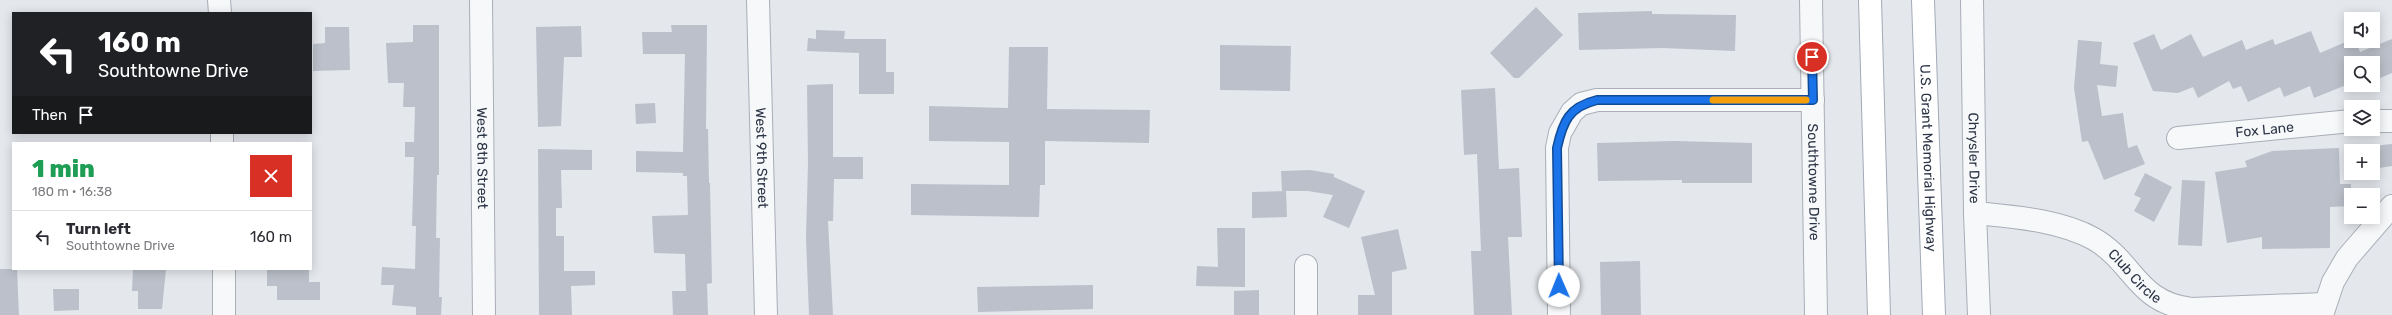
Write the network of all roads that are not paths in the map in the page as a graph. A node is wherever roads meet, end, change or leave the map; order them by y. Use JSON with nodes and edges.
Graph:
{"nodes":[{"id":1,"x":219,"y":0,"type":"edge"},
{"id":2,"x":481,"y":0,"type":"edge"},
{"id":3,"x":758,"y":0,"type":"edge"},
{"id":4,"x":1811,"y":0,"type":"edge"},
{"id":5,"x":1870,"y":0,"type":"edge"},
{"id":6,"x":1923,"y":0,"type":"edge"},
{"id":7,"x":1972,"y":0,"type":"edge"},
{"id":8,"x":220,"y":12,"type":"edge"},
{"id":9,"x":1813,"y":100,"type":"junction"},
{"id":10,"x":2380,"y":121,"type":"edge"},
{"id":11,"x":2392,"y":121,"type":"edge"},
{"id":12,"x":2344,"y":122,"type":"edge"},
{"id":13,"x":2178,"y":138,"type":"dead end"},
{"id":14,"x":2392,"y":206,"type":"edge"},
{"id":15,"x":1975,"y":213,"type":"junction"},
{"id":16,"x":1306,"y":266,"type":"dead end"},
{"id":17,"x":224,"y":270,"type":"edge"},
{"id":18,"x":2155,"y":306,"type":"edge"},
{"id":19,"x":2324,"y":310,"type":"edge"},
{"id":20,"x":224,"y":315,"type":"edge"},
{"id":21,"x":484,"y":315,"type":"edge"},
{"id":22,"x":766,"y":315,"type":"edge"},
{"id":23,"x":1306,"y":315,"type":"edge"},
{"id":24,"x":1559,"y":315,"type":"edge"},
{"id":25,"x":1816,"y":315,"type":"edge"},
{"id":26,"x":1879,"y":315,"type":"edge"},
{"id":27,"x":1934,"y":315,"type":"edge"},
{"id":28,"x":1979,"y":315,"type":"edge"}],
"edges":[{"from":1,"to":8,"type":"street"},
{"from":2,"to":21,"type":"street","name":"West 8th Street"},
{"from":3,"to":22,"type":"street","name":"West 9th Street"},
{"from":4,"to":9,"type":"street","name":"Southtowne Drive"},
{"from":5,"to":26,"type":"main road"},
{"from":6,"to":27,"type":"main road","name":"U.S. Grant Memorial Highway"},
{"from":7,"to":15,"type":"street","name":"Chrysler Drive"},
{"from":9,"to":24,"type":"street"},
{"from":9,"to":25,"type":"street","name":"Southtowne Drive"},
{"from":10,"to":11,"type":"street"},
{"from":12,"to":13,"type":"street","name":"Fox Lane"},
{"from":14,"to":19,"type":"street","name":"Club Circle"},
{"from":15,"to":18,"type":"street","name":"Club Circle"},
{"from":15,"to":28,"type":"street","name":"Chrysler Drive"},
{"from":16,"to":23,"type":"street"},
{"from":17,"to":20,"type":"street"},
{"from":18,"to":19,"type":"street","name":"Club Circle"}]}
